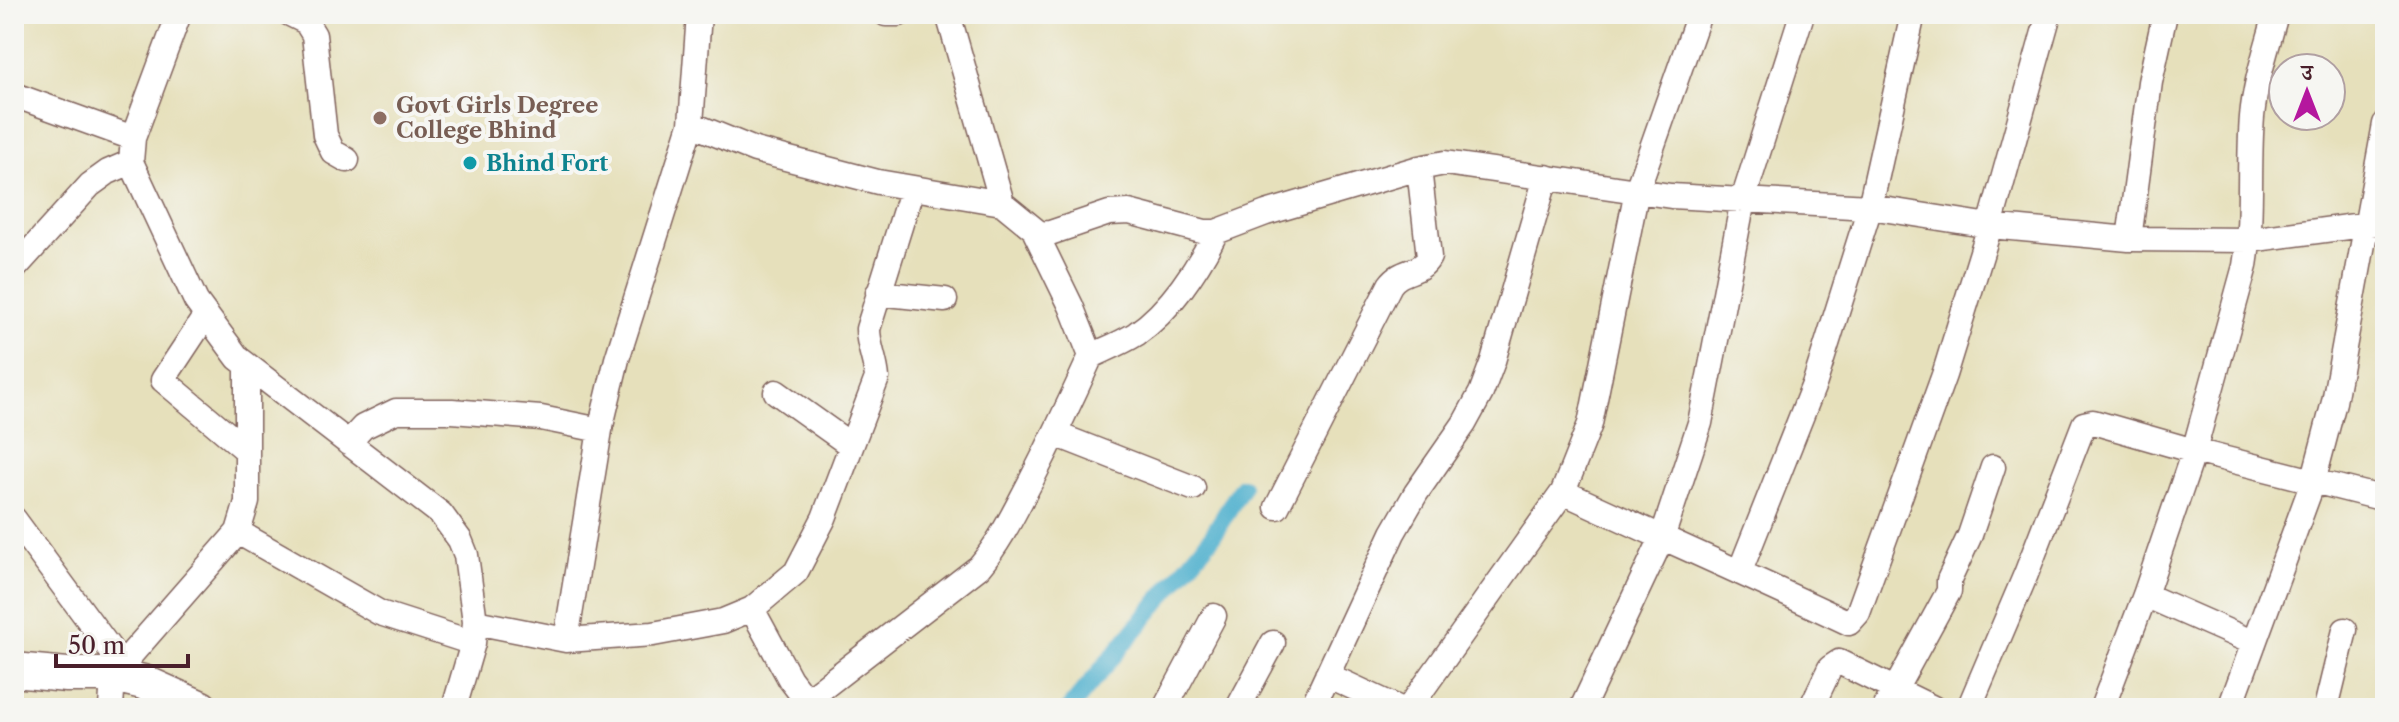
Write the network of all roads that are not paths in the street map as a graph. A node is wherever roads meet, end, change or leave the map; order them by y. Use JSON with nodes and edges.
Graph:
{"nodes":[{"id":1,"x":179,"y":14,"type":"edge"},
{"id":2,"x":290,"y":14,"type":"edge"},
{"id":3,"x":699,"y":14,"type":"edge"},
{"id":4,"x":886,"y":14,"type":"edge"},
{"id":5,"x":899,"y":14,"type":"edge"},
{"id":6,"x":948,"y":14,"type":"edge"},
{"id":7,"x":1699,"y":14,"type":"edge"},
{"id":8,"x":1802,"y":14,"type":"edge"},
{"id":9,"x":1913,"y":14,"type":"edge"},
{"id":10,"x":2049,"y":14,"type":"edge"},
{"id":11,"x":2165,"y":14,"type":"edge"},
{"id":12,"x":2276,"y":14,"type":"edge"},
{"id":13,"x":14,"y":95,"type":"edge"},
{"id":14,"x":691,"y":124,"type":"junction"},
{"id":15,"x":2385,"y":124,"type":"edge"},
{"id":16,"x":132,"y":150,"type":"junction"},
{"id":17,"x":347,"y":160,"type":"dead end"},
{"id":18,"x":1419,"y":168,"type":"junction"},
{"id":19,"x":1546,"y":177,"type":"junction"},
{"id":20,"x":912,"y":188,"type":"junction"},
{"id":21,"x":1637,"y":190,"type":"junction"},
{"id":22,"x":1743,"y":200,"type":"junction"},
{"id":23,"x":1002,"y":203,"type":"junction"},
{"id":24,"x":1870,"y":207,"type":"junction"},
{"id":25,"x":2376,"y":223,"type":"edge"},
{"id":26,"x":1990,"y":226,"type":"junction"},
{"id":27,"x":1034,"y":230,"type":"junction"},
{"id":28,"x":1216,"y":232,"type":"junction"},
{"id":29,"x":2129,"y":239,"type":"junction"},
{"id":30,"x":2249,"y":240,"type":"junction"},
{"id":31,"x":14,"y":269,"type":"edge"},
{"id":32,"x":878,"y":293,"type":"junction"},
{"id":33,"x":945,"y":300,"type":"dead end"},
{"id":34,"x":206,"y":315,"type":"junction"},
{"id":35,"x":1091,"y":356,"type":"junction"},
{"id":36,"x":247,"y":365,"type":"junction"},
{"id":37,"x":776,"y":392,"type":"dead end"},
{"id":38,"x":600,"y":430,"type":"junction"},
{"id":39,"x":1055,"y":434,"type":"junction"},
{"id":40,"x":348,"y":443,"type":"junction"},
{"id":41,"x":849,"y":444,"type":"junction"},
{"id":42,"x":245,"y":449,"type":"junction"},
{"id":43,"x":2194,"y":451,"type":"junction"},
{"id":44,"x":1993,"y":467,"type":"dead end"},
{"id":45,"x":2313,"y":482,"type":"junction"},
{"id":46,"x":1193,"y":488,"type":"dead end"},
{"id":47,"x":1563,"y":492,"type":"junction"},
{"id":48,"x":2385,"y":499,"type":"edge"},
{"id":49,"x":1277,"y":507,"type":"dead end"},
{"id":50,"x":14,"y":519,"type":"edge"},
{"id":51,"x":238,"y":532,"type":"junction"},
{"id":52,"x":1662,"y":538,"type":"junction"},
{"id":53,"x":1740,"y":571,"type":"junction"},
{"id":54,"x":2145,"y":595,"type":"junction"},
{"id":55,"x":752,"y":609,"type":"junction"},
{"id":56,"x":1214,"y":616,"type":"dead end"},
{"id":57,"x":2345,"y":630,"type":"dead end"},
{"id":58,"x":474,"y":633,"type":"junction"},
{"id":59,"x":566,"y":640,"type":"junction"},
{"id":60,"x":1273,"y":643,"type":"dead end"},
{"id":61,"x":2254,"y":643,"type":"junction"},
{"id":62,"x":14,"y":670,"type":"edge"},
{"id":63,"x":1327,"y":675,"type":"junction"},
{"id":64,"x":115,"y":682,"type":"edge"},
{"id":65,"x":1890,"y":698,"type":"edge"},
{"id":66,"x":809,"y":704,"type":"edge"},
{"id":67,"x":201,"y":708,"type":"edge"},
{"id":68,"x":454,"y":708,"type":"edge"},
{"id":69,"x":1165,"y":708,"type":"edge"},
{"id":70,"x":1238,"y":708,"type":"edge"},
{"id":71,"x":1312,"y":708,"type":"edge"},
{"id":72,"x":1398,"y":708,"type":"edge"},
{"id":73,"x":1409,"y":708,"type":"edge"},
{"id":74,"x":1582,"y":708,"type":"edge"},
{"id":75,"x":1811,"y":708,"type":"edge"},
{"id":76,"x":1933,"y":708,"type":"edge"},
{"id":77,"x":1969,"y":708,"type":"edge"},
{"id":78,"x":2102,"y":708,"type":"edge"},
{"id":79,"x":2230,"y":708,"type":"edge"},
{"id":80,"x":2326,"y":708,"type":"edge"}],
"edges":[{"from":1,"to":16,"type":"street"},
{"from":2,"to":17,"type":"street"},
{"from":3,"to":14,"type":"street"},
{"from":4,"to":5,"type":"street"},
{"from":6,"to":23,"type":"street"},
{"from":7,"to":21,"type":"street"},
{"from":8,"to":22,"type":"street"},
{"from":9,"to":24,"type":"street"},
{"from":10,"to":26,"type":"street"},
{"from":11,"to":29,"type":"street"},
{"from":12,"to":30,"type":"street"},
{"from":13,"to":16,"type":"street"},
{"from":14,"to":20,"type":"street"},
{"from":14,"to":38,"type":"street"},
{"from":15,"to":25,"type":"street"},
{"from":16,"to":31,"type":"street"},
{"from":16,"to":34,"type":"street"},
{"from":18,"to":19,"type":"street"},
{"from":18,"to":28,"type":"street"},
{"from":18,"to":49,"type":"street"},
{"from":19,"to":21,"type":"street"},
{"from":19,"to":63,"type":"street"},
{"from":20,"to":23,"type":"street"},
{"from":20,"to":32,"type":"street"},
{"from":21,"to":22,"type":"street"},
{"from":21,"to":47,"type":"street"},
{"from":22,"to":24,"type":"street"},
{"from":22,"to":52,"type":"street"},
{"from":23,"to":27,"type":"street"},
{"from":24,"to":26,"type":"street"},
{"from":24,"to":53,"type":"street"},
{"from":25,"to":30,"type":"street"},
{"from":25,"to":45,"type":"street"},
{"from":26,"to":29,"type":"street"},
{"from":26,"to":53,"type":"street"},
{"from":27,"to":28,"type":"street"},
{"from":27,"to":35,"type":"street"},
{"from":28,"to":35,"type":"street"},
{"from":29,"to":30,"type":"street"},
{"from":30,"to":43,"type":"street"},
{"from":32,"to":33,"type":"street"},
{"from":32,"to":41,"type":"street"},
{"from":34,"to":36,"type":"street"},
{"from":34,"to":42,"type":"street"},
{"from":35,"to":39,"type":"street"},
{"from":36,"to":40,"type":"street"},
{"from":36,"to":42,"type":"street"},
{"from":37,"to":41,"type":"street"},
{"from":38,"to":40,"type":"street"},
{"from":38,"to":59,"type":"street"},
{"from":39,"to":46,"type":"street"},
{"from":39,"to":66,"type":"street"},
{"from":40,"to":58,"type":"street"},
{"from":41,"to":55,"type":"street"},
{"from":42,"to":51,"type":"street"},
{"from":43,"to":45,"type":"street"},
{"from":43,"to":54,"type":"street"},
{"from":43,"to":77,"type":"street"},
{"from":44,"to":65,"type":"street"},
{"from":45,"to":48,"type":"street"},
{"from":45,"to":61,"type":"street"},
{"from":47,"to":52,"type":"street"},
{"from":47,"to":73,"type":"street"},
{"from":50,"to":64,"type":"street"},
{"from":51,"to":58,"type":"street"},
{"from":51,"to":64,"type":"street"},
{"from":52,"to":53,"type":"street"},
{"from":52,"to":74,"type":"street"},
{"from":54,"to":61,"type":"street"},
{"from":54,"to":78,"type":"street"},
{"from":55,"to":59,"type":"street"},
{"from":55,"to":66,"type":"street"},
{"from":56,"to":69,"type":"street"},
{"from":57,"to":80,"type":"street"},
{"from":58,"to":59,"type":"street"},
{"from":58,"to":68,"type":"street"},
{"from":60,"to":70,"type":"street"},
{"from":61,"to":79,"type":"street"},
{"from":62,"to":64,"type":"highway"},
{"from":63,"to":71,"type":"street"},
{"from":63,"to":72,"type":"street"},
{"from":64,"to":67,"type":"highway"},
{"from":65,"to":75,"type":"street"},
{"from":65,"to":76,"type":"street"}]}
